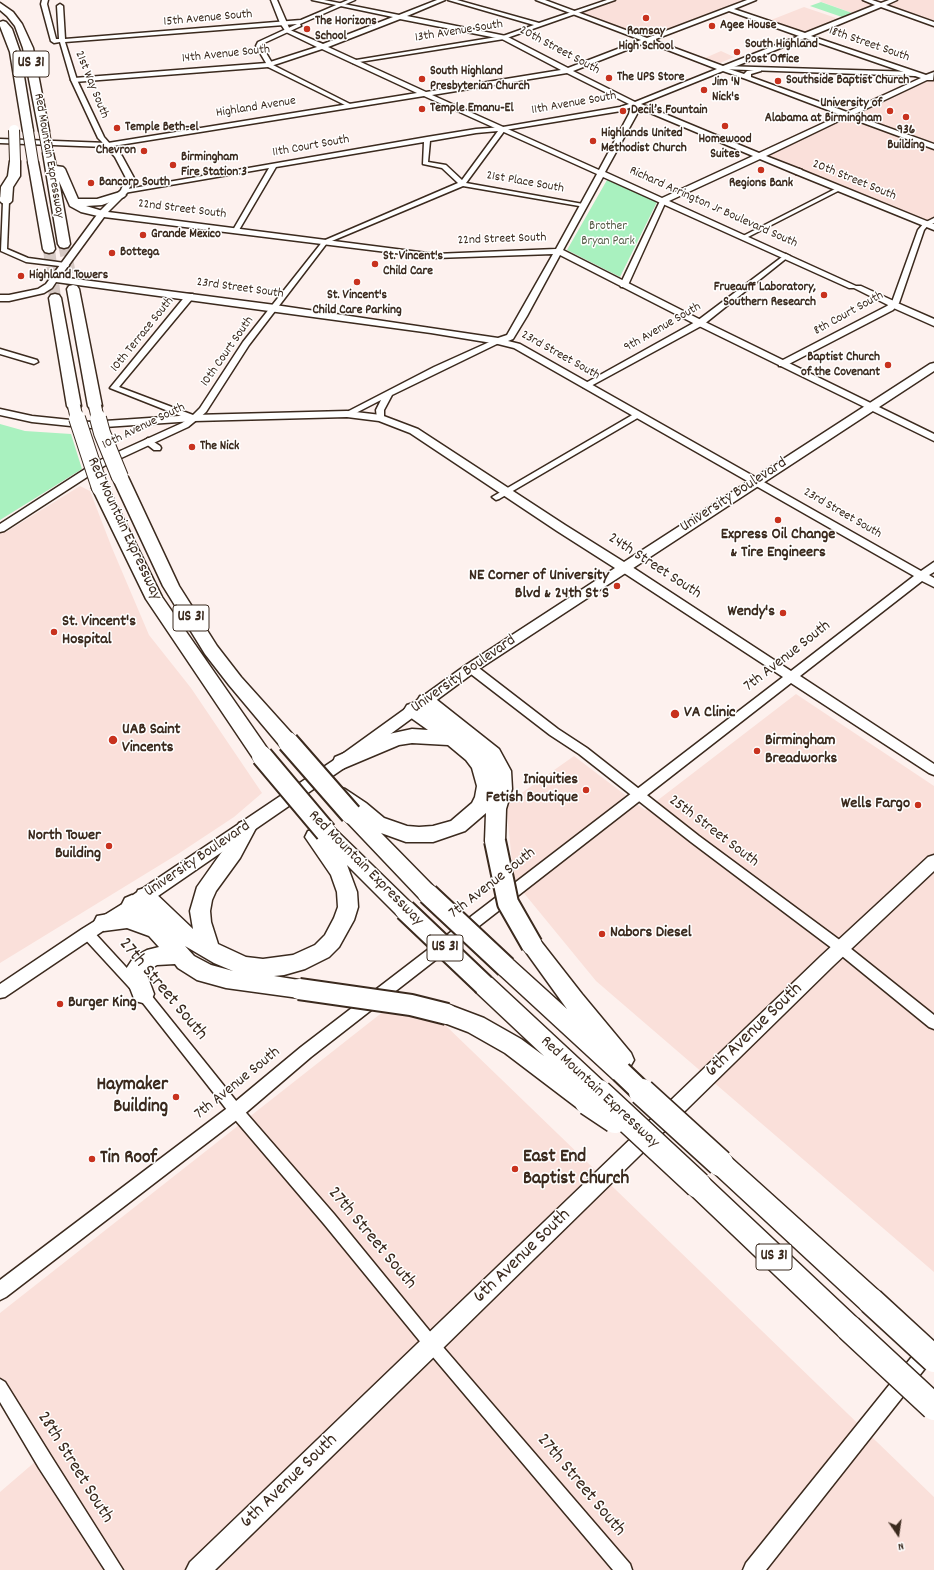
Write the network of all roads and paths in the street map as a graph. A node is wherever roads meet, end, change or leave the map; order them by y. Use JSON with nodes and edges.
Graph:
{"nodes":[{"id":1,"x":45,"y":0,"type":"edge"},
{"id":2,"x":274,"y":0,"type":"edge"},
{"id":3,"x":315,"y":0,"type":"edge"},
{"id":4,"x":352,"y":0,"type":"edge"},
{"id":5,"x":442,"y":0,"type":"edge"},
{"id":6,"x":451,"y":0,"type":"edge"},
{"id":7,"x":539,"y":0,"type":"edge"},
{"id":8,"x":753,"y":0,"type":"edge"},
{"id":9,"x":866,"y":0,"type":"edge"},
{"id":10,"x":894,"y":0,"type":"edge"},
{"id":11,"x":606,"y":1,"type":"edge"},
{"id":12,"x":0,"y":6,"type":"edge"},
{"id":13,"x":60,"y":6,"type":"dead end"},
{"id":14,"x":340,"y":6,"type":"junction"},
{"id":15,"x":880,"y":6,"type":"junction"},
{"id":16,"x":728,"y":10,"type":"junction"},
{"id":17,"x":575,"y":13,"type":"junction"},
{"id":18,"x":401,"y":16,"type":"junction"},
{"id":19,"x":0,"y":20,"type":"edge"},
{"id":20,"x":309,"y":20,"type":"junction"},
{"id":21,"x":283,"y":23,"type":"junction"},
{"id":22,"x":934,"y":24,"type":"edge"},
{"id":23,"x":540,"y":25,"type":"junction"},
{"id":24,"x":288,"y":31,"type":"junction"},
{"id":25,"x":804,"y":35,"type":"junction"},
{"id":26,"x":504,"y":37,"type":"junction"},
{"id":27,"x":647,"y":40,"type":"junction"},
{"id":28,"x":62,"y":41,"type":"junction"},
{"id":29,"x":322,"y":47,"type":"junction"},
{"id":30,"x":353,"y":61,"type":"junction"},
{"id":31,"x":268,"y":65,"type":"junction"},
{"id":32,"x":723,"y":68,"type":"junction"},
{"id":33,"x":18,"y":69,"type":"junction"},
{"id":34,"x":566,"y":70,"type":"junction"},
{"id":35,"x":759,"y":70,"type":"junction"},
{"id":36,"x":915,"y":74,"type":"junction"},
{"id":37,"x":934,"y":74,"type":"edge"},
{"id":38,"x":748,"y":78,"type":"junction"},
{"id":39,"x":926,"y":78,"type":"junction"},
{"id":40,"x":74,"y":80,"type":"junction"},
{"id":41,"x":934,"y":80,"type":"edge"},
{"id":42,"x":425,"y":94,"type":"junction"},
{"id":43,"x":635,"y":104,"type":"junction"},
{"id":44,"x":14,"y":106,"type":"dead end"},
{"id":45,"x":351,"y":106,"type":"junction"},
{"id":46,"x":847,"y":115,"type":"junction"},
{"id":47,"x":14,"y":126,"type":"dead end"},
{"id":48,"x":503,"y":128,"type":"junction"},
{"id":49,"x":427,"y":139,"type":"junction"},
{"id":50,"x":136,"y":140,"type":"junction"},
{"id":51,"x":0,"y":141,"type":"edge"},
{"id":52,"x":108,"y":145,"type":"junction"},
{"id":53,"x":934,"y":147,"type":"edge"},
{"id":54,"x":759,"y":156,"type":"junction"},
{"id":55,"x":51,"y":159,"type":"junction"},
{"id":56,"x":120,"y":160,"type":"junction"},
{"id":57,"x":274,"y":165,"type":"junction"},
{"id":58,"x":473,"y":169,"type":"junction"},
{"id":59,"x":449,"y":170,"type":"junction"},
{"id":60,"x":799,"y":172,"type":"joint"},
{"id":61,"x":601,"y":173,"type":"junction"},
{"id":62,"x":462,"y":184,"type":"junction"},
{"id":63,"x":3,"y":188,"type":"edge"},
{"id":64,"x":839,"y":189,"type":"junction"},
{"id":65,"x":122,"y":193,"type":"junction"},
{"id":66,"x":71,"y":198,"type":"junction"},
{"id":67,"x":3,"y":200,"type":"edge"},
{"id":68,"x":663,"y":201,"type":"junction"},
{"id":69,"x":583,"y":206,"type":"junction"},
{"id":70,"x":102,"y":214,"type":"junction"},
{"id":71,"x":931,"y":224,"type":"edge"},
{"id":72,"x":236,"y":230,"type":"junction"},
{"id":73,"x":744,"y":237,"type":"junction"},
{"id":74,"x":325,"y":242,"type":"junction"},
{"id":75,"x":64,"y":244,"type":"tunnel mouth"},
{"id":76,"x":49,"y":249,"type":"tunnel mouth"},
{"id":77,"x":558,"y":251,"type":"junction"},
{"id":78,"x":786,"y":256,"type":"junction"},
{"id":79,"x":65,"y":266,"type":"junction"},
{"id":80,"x":54,"y":279,"type":"junction"},
{"id":81,"x":624,"y":285,"type":"junction"},
{"id":82,"x":73,"y":289,"type":"tunnel mouth"},
{"id":83,"x":0,"y":294,"type":"edge"},
{"id":84,"x":19,"y":296,"type":"junction"},
{"id":85,"x":190,"y":296,"type":"junction"},
{"id":86,"x":0,"y":298,"type":"edge"},
{"id":87,"x":55,"y":298,"type":"tunnel mouth"},
{"id":88,"x":893,"y":304,"type":"junction"},
{"id":89,"x":275,"y":308,"type":"junction"},
{"id":90,"x":934,"y":323,"type":"edge"},
{"id":91,"x":700,"y":324,"type":"junction"},
{"id":92,"x":499,"y":341,"type":"junction"},
{"id":93,"x":0,"y":351,"type":"edge"},
{"id":94,"x":34,"y":362,"type":"dead end"},
{"id":95,"x":782,"y":364,"type":"junction"},
{"id":96,"x":934,"y":366,"type":"edge"},
{"id":97,"x":586,"y":385,"type":"junction"},
{"id":98,"x":388,"y":394,"type":"junction"},
{"id":99,"x":871,"y":408,"type":"junction"},
{"id":100,"x":0,"y":412,"type":"edge"},
{"id":101,"x":347,"y":414,"type":"junction"},
{"id":102,"x":637,"y":416,"type":"junction"},
{"id":103,"x":194,"y":418,"type":"junction"},
{"id":104,"x":381,"y":418,"type":"junction"},
{"id":105,"x":934,"y":438,"type":"edge"},
{"id":106,"x":148,"y":441,"type":"junction"},
{"id":107,"x":157,"y":448,"type":"dead end"},
{"id":108,"x":756,"y":481,"type":"junction"},
{"id":109,"x":501,"y":494,"type":"junction"},
{"id":110,"x":0,"y":529,"type":"edge"},
{"id":111,"x":934,"y":566,"type":"edge"},
{"id":112,"x":625,"y":568,"type":"junction"},
{"id":113,"x":928,"y":579,"type":"edge"},
{"id":114,"x":471,"y":668,"type":"junction"},
{"id":115,"x":792,"y":677,"type":"junction"},
{"id":116,"x":420,"y":705,"type":"junction"},
{"id":117,"x":452,"y":738,"type":"junction"},
{"id":118,"x":342,"y":762,"type":"junction"},
{"id":119,"x":934,"y":770,"type":"edge"},
{"id":120,"x":638,"y":794,"type":"junction"},
{"id":121,"x":355,"y":811,"type":"junction"},
{"id":122,"x":246,"y":828,"type":"junction"},
{"id":123,"x":321,"y":834,"type":"junction"},
{"id":124,"x":934,"y":861,"type":"edge"},
{"id":125,"x":139,"y":900,"type":"junction"},
{"id":126,"x":104,"y":922,"type":"junction"},
{"id":127,"x":154,"y":928,"type":"junction"},
{"id":128,"x":87,"y":933,"type":"junction"},
{"id":129,"x":841,"y":948,"type":"junction"},
{"id":130,"x":209,"y":949,"type":"junction"},
{"id":131,"x":179,"y":955,"type":"junction"},
{"id":132,"x":0,"y":992,"type":"edge"},
{"id":133,"x":143,"y":994,"type":"junction"},
{"id":134,"x":934,"y":1023,"type":"edge"},
{"id":135,"x":624,"y":1069,"type":"junction"},
{"id":136,"x":593,"y":1097,"type":"junction"},
{"id":137,"x":236,"y":1111,"type":"junction"},
{"id":138,"x":0,"y":1291,"type":"edge"},
{"id":139,"x":934,"y":1343,"type":"edge"},
{"id":140,"x":432,"y":1345,"type":"junction"},
{"id":141,"x":934,"y":1359,"type":"edge"},
{"id":142,"x":0,"y":1387,"type":"edge"},
{"id":143,"x":934,"y":1407,"type":"edge"},
{"id":144,"x":115,"y":1570,"type":"edge"},
{"id":145,"x":198,"y":1570,"type":"edge"},
{"id":146,"x":624,"y":1570,"type":"edge"},
{"id":147,"x":753,"y":1570,"type":"edge"}],
"edges":[{"from":1,"to":28,"type":"street"},
{"from":2,"to":21,"type":"street"},
{"from":3,"to":14,"type":"street","name":"20th Street South"},
{"from":4,"to":14,"type":"street","name":"15th Avenue South"},
{"from":5,"to":18,"type":"street","name":"14th Avenue South"},
{"from":6,"to":23,"type":"street"},
{"from":7,"to":17,"type":"street"},
{"from":8,"to":16,"type":"street","name":"Highland Avenue"},
{"from":9,"to":15,"type":"street"},
{"from":10,"to":15,"type":"street","name":"11th Avenue South"},
{"from":11,"to":17,"type":"street","name":"13th Avenue South"},
{"from":12,"to":55,"type":"highway","name":"Red Mountain Expressway","number":"US 31","bridge":true},
{"from":13,"to":28,"type":"street","name":"21st Way South"},
{"from":14,"to":18,"type":"street","name":"20th Street South"},
{"from":14,"to":20,"type":"street","name":"15th Avenue South"},
{"from":15,"to":22,"type":"street"},
{"from":15,"to":25,"type":"street","name":"11th Avenue South"},
{"from":16,"to":25,"type":"street","name":"18th Street South"},
{"from":16,"to":27,"type":"street","name":"Highland Avenue"},
{"from":17,"to":23,"type":"street","name":"13th Avenue South"},
{"from":17,"to":27,"type":"street"},
{"from":18,"to":26,"type":"street","name":"20th Street South"},
{"from":18,"to":29,"type":"street","name":"14th Avenue South"},
{"from":19,"to":33,"type":"highway","name":"Red Mountain Expressway","number":"US 31"},
{"from":20,"to":21,"type":"street","name":"15th Avenue South"},
{"from":20,"to":24,"type":"street"},
{"from":21,"to":24,"type":"street"},
{"from":21,"to":28,"type":"street","name":"15th Avenue South"},
{"from":23,"to":26,"type":"street","name":"13th Avenue South"},
{"from":24,"to":29,"type":"street","name":"Richard Arrington Jr Boulevard South"},
{"from":24,"to":31,"type":"street"},
{"from":25,"to":32,"type":"street","name":"11th Avenue South"},
{"from":25,"to":36,"type":"street","name":"18th Street South"},
{"from":26,"to":30,"type":"street","name":"13th Avenue South"},
{"from":26,"to":34,"type":"street","name":"20th Street South"},
{"from":27,"to":32,"type":"street"},
{"from":27,"to":34,"type":"street","name":"Highland Avenue"},
{"from":28,"to":40,"type":"street","name":"21st Way South"},
{"from":29,"to":30,"type":"street","name":"Richard Arrington Jr Boulevard South"},
{"from":29,"to":31,"type":"street","name":"14th Avenue South"},
{"from":30,"to":42,"type":"street","name":"Richard Arrington Jr Boulevard South"},
{"from":31,"to":40,"type":"street","name":"14th Avenue South"},
{"from":31,"to":45,"type":"street"},
{"from":32,"to":35,"type":"street"},
{"from":32,"to":38,"type":"street"},
{"from":32,"to":43,"type":"street","name":"11th Avenue South"},
{"from":33,"to":44,"type":"highway"},
{"from":33,"to":76,"type":"highway","name":"Red Mountain Expressway","number":"US 31","bridge":true},
{"from":34,"to":42,"type":"street","name":"Highland Avenue"},
{"from":34,"to":43,"type":"street","name":"20th Street South"},
{"from":35,"to":36,"type":"street"},
{"from":35,"to":38,"type":"street"},
{"from":36,"to":39,"type":"street","name":"18th Street South"},
{"from":37,"to":39,"type":"street"},
{"from":38,"to":46,"type":"street"},
{"from":39,"to":41,"type":"street","name":"18th Street South"},
{"from":39,"to":46,"type":"street"},
{"from":40,"to":52,"type":"street","name":"21st Way South"},
{"from":42,"to":45,"type":"street","name":"Highland Avenue"},
{"from":42,"to":48,"type":"street","name":"Richard Arrington Jr Boulevard South"},
{"from":43,"to":48,"type":"street","name":"11th Avenue South"},
{"from":43,"to":54,"type":"street","name":"20th Street South"},
{"from":43,"to":61,"type":"street"},
{"from":45,"to":50,"type":"street","name":"Highland Avenue"},
{"from":46,"to":53,"type":"street"},
{"from":46,"to":54,"type":"street"},
{"from":47,"to":63,"type":"highway","bridge":true},
{"from":48,"to":49,"type":"street","name":"11th Court South"},
{"from":48,"to":58,"type":"street"},
{"from":48,"to":61,"type":"street","name":"Richard Arrington Jr Boulevard South"},
{"from":49,"to":57,"type":"street","name":"11th Court South"},
{"from":49,"to":59,"type":"street"},
{"from":50,"to":52,"type":"street","name":"Highland Avenue"},
{"from":50,"to":56,"type":"street"},
{"from":51,"to":52,"type":"street","name":"Highland Avenue"},
{"from":52,"to":56,"type":"street"},
{"from":54,"to":60,"type":"street","name":"20th Street South"},
{"from":54,"to":68,"type":"street"},
{"from":55,"to":66,"type":"highway"},
{"from":55,"to":75,"type":"highway","name":"Red Mountain Expressway","number":"US 31"},
{"from":56,"to":65,"type":"street"},
{"from":57,"to":65,"type":"street","name":"11th Court South"},
{"from":57,"to":72,"type":"street"},
{"from":58,"to":59,"type":"street"},
{"from":58,"to":62,"type":"street"},
{"from":59,"to":62,"type":"street"},
{"from":60,"to":64,"type":"main road","name":"20th Street South"},
{"from":61,"to":68,"type":"street","name":"Richard Arrington Jr Boulevard South"},
{"from":61,"to":69,"type":"street"},
{"from":62,"to":69,"type":"street","name":"21st Place South"},
{"from":62,"to":74,"type":"street"},
{"from":63,"to":67,"type":"highway"},
{"from":64,"to":71,"type":"main road","name":"20th Street South"},
{"from":64,"to":73,"type":"street"},
{"from":65,"to":66,"type":"highway"},
{"from":65,"to":70,"type":"street"},
{"from":66,"to":70,"type":"highway"},
{"from":67,"to":79,"type":"street"},
{"from":68,"to":73,"type":"street","name":"Richard Arrington Jr Boulevard South"},
{"from":68,"to":81,"type":"street"},
{"from":69,"to":77,"type":"street"},
{"from":70,"to":72,"type":"street","name":"22nd Street South"},
{"from":70,"to":79,"type":"street"},
{"from":71,"to":88,"type":"street","name":"8th Court South"},
{"from":72,"to":74,"type":"street","name":"22nd Street South"},
{"from":73,"to":78,"type":"street","name":"Richard Arrington Jr Boulevard South"},
{"from":74,"to":77,"type":"street","name":"22nd Street South"},
{"from":74,"to":89,"type":"street","name":"10th Court South"},
{"from":77,"to":81,"type":"street","name":"22nd Street South"},
{"from":77,"to":92,"type":"street"},
{"from":78,"to":88,"type":"street","name":"Richard Arrington Jr Boulevard South"},
{"from":78,"to":91,"type":"street","name":"9th Avenue South"},
{"from":79,"to":80,"type":"street"},
{"from":80,"to":84,"type":"street"},
{"from":80,"to":85,"type":"street","name":"23rd Street South"},
{"from":81,"to":91,"type":"street","name":"22nd Street South"},
{"from":82,"to":121,"type":"highway","name":"Red Mountain Expressway","number":"US 31","bridge":true},
{"from":83,"to":84,"type":"street"},
{"from":84,"to":86,"type":"street"},
{"from":85,"to":89,"type":"street","name":"23rd Street South"},
{"from":85,"to":103,"type":"street","name":"10th Terrace South"},
{"from":87,"to":123,"type":"highway","name":"Red Mountain Expressway","number":"US 31","bridge":true},
{"from":88,"to":90,"type":"main road","name":"Richard Arrington Jr Boulevard South"},
{"from":88,"to":95,"type":"street","name":"8th Court South"},
{"from":89,"to":92,"type":"street","name":"23rd Street South"},
{"from":89,"to":103,"type":"street","name":"10th Court South"},
{"from":91,"to":95,"type":"street","name":"22nd Street South"},
{"from":91,"to":97,"type":"street","name":"9th Avenue South"},
{"from":92,"to":97,"type":"street","name":"23rd Street South"},
{"from":92,"to":98,"type":"street","name":"10th Avenue South"},
{"from":93,"to":94,"type":"street"},
{"from":95,"to":99,"type":"street","name":"22nd Street South"},
{"from":96,"to":99,"type":"main road","name":"University Boulevard"},
{"from":97,"to":102,"type":"street","name":"23rd Street South"},
{"from":98,"to":101,"type":"street","name":"10th Avenue South"},
{"from":98,"to":104,"type":"street"},
{"from":99,"to":105,"type":"street","name":"22nd Street South"},
{"from":99,"to":108,"type":"main road","name":"University Boulevard"},
{"from":100,"to":103,"type":"main road"},
{"from":101,"to":103,"type":"main road","name":"10th Avenue South"},
{"from":101,"to":104,"type":"main road","name":"24th Street South"},
{"from":102,"to":108,"type":"street","name":"23rd Street South"},
{"from":102,"to":109,"type":"street"},
{"from":103,"to":106,"type":"street","name":"10th Avenue South"},
{"from":104,"to":109,"type":"main road","name":"24th Street South"},
{"from":106,"to":107,"type":"street"},
{"from":106,"to":110,"type":"street","name":"10th Avenue South"},
{"from":108,"to":112,"type":"main road","name":"University Boulevard"},
{"from":108,"to":113,"type":"street","name":"23rd Street South"},
{"from":109,"to":112,"type":"main road","name":"24th Street South"},
{"from":111,"to":113,"type":"street","name":"7th Avenue South"},
{"from":112,"to":114,"type":"main road","name":"University Boulevard"},
{"from":112,"to":115,"type":"street","name":"24th Street South"},
{"from":113,"to":115,"type":"street","name":"7th Avenue South"},
{"from":114,"to":116,"type":"main road","name":"University Boulevard"},
{"from":114,"to":120,"type":"street","name":"25th Street South"},
{"from":115,"to":119,"type":"street","name":"24th Street South"},
{"from":115,"to":120,"type":"street","name":"7th Avenue South"},
{"from":116,"to":117,"type":"highway"},
{"from":116,"to":118,"type":"main road","name":"University Boulevard"},
{"from":116,"to":135,"type":"highway","bridge":true},
{"from":117,"to":118,"type":"highway"},
{"from":117,"to":121,"type":"highway"},
{"from":118,"to":122,"type":"main road","name":"University Boulevard"},
{"from":120,"to":129,"type":"street","name":"25th Street South"},
{"from":120,"to":137,"type":"street","name":"7th Avenue South"},
{"from":121,"to":135,"type":"highway","name":"Red Mountain Expressway","number":"US 31","bridge":true},
{"from":122,"to":125,"type":"main road","name":"University Boulevard"},
{"from":122,"to":130,"type":"highway"},
{"from":123,"to":130,"type":"highway"},
{"from":123,"to":136,"type":"highway","name":"Red Mountain Expressway","number":"US 31","bridge":true},
{"from":124,"to":129,"type":"main road","name":"6th Avenue South"},
{"from":125,"to":126,"type":"street","name":"University Boulevard"},
{"from":125,"to":127,"type":"highway"},
{"from":125,"to":130,"type":"highway"},
{"from":126,"to":127,"type":"highway"},
{"from":126,"to":128,"type":"street","name":"University Boulevard"},
{"from":127,"to":131,"type":"highway"},
{"from":128,"to":132,"type":"street","name":"University Boulevard"},
{"from":128,"to":133,"type":"street","name":"27th Street South"},
{"from":129,"to":134,"type":"street","name":"25th Street South"},
{"from":129,"to":140,"type":"main road","name":"6th Avenue South"},
{"from":131,"to":133,"type":"highway"},
{"from":131,"to":136,"type":"highway","bridge":true},
{"from":133,"to":137,"type":"street","name":"27th Street South"},
{"from":135,"to":141,"type":"highway","name":"Red Mountain Expressway","number":"US 31","bridge":true},
{"from":136,"to":143,"type":"highway","name":"Red Mountain Expressway","number":"US 31","bridge":true},
{"from":137,"to":138,"type":"street","name":"7th Avenue South"},
{"from":137,"to":140,"type":"street","name":"27th Street South"},
{"from":139,"to":147,"type":"street"},
{"from":140,"to":145,"type":"main road","name":"6th Avenue South"},
{"from":140,"to":146,"type":"street","name":"27th Street South"},
{"from":142,"to":144,"type":"street","name":"28th Street South"}]}
